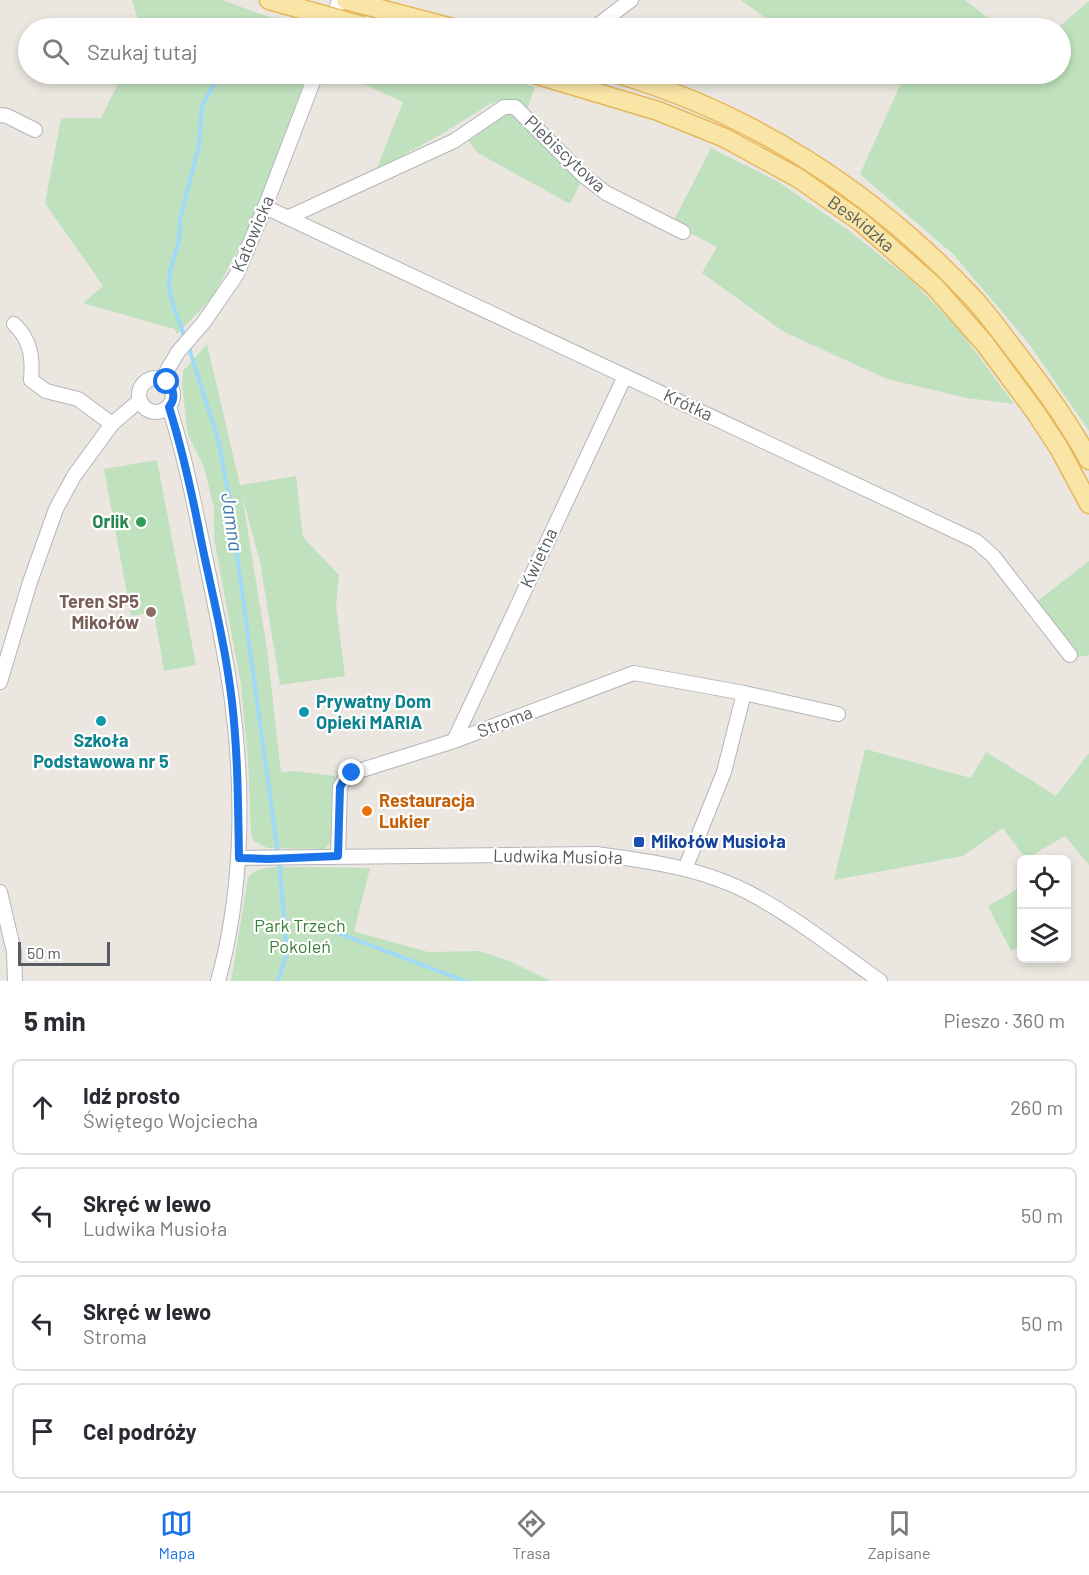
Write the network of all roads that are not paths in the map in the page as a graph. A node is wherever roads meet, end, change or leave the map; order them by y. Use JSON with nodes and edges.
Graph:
{"nodes":[{"id":1,"x":270,"y":0,"type":"edge"},
{"id":2,"x":339,"y":0,"type":"edge"},
{"id":3,"x":346,"y":0,"type":"edge"},
{"id":4,"x":631,"y":0,"type":"edge"},
{"id":5,"x":333,"y":18,"type":"edge"},
{"id":6,"x":334,"y":18,"type":"edge"},
{"id":7,"x":414,"y":18,"type":"edge"},
{"id":8,"x":607,"y":18,"type":"edge"},
{"id":9,"x":312,"y":84,"type":"edge"},
{"id":10,"x":568,"y":84,"type":"edge"},
{"id":11,"x":647,"y":84,"type":"edge"},
{"id":12,"x":0,"y":115,"type":"edge"},
{"id":13,"x":35,"y":130,"type":"dead end"},
{"id":14,"x":266,"y":207,"type":"junction"},
{"id":15,"x":288,"y":217,"type":"junction"},
{"id":16,"x":683,"y":232,"type":"dead end"},
{"id":17,"x":15,"y":324,"type":"dead end"},
{"id":18,"x":625,"y":376,"type":"junction"},
{"id":19,"x":162,"y":379,"type":"junction"},
{"id":20,"x":140,"y":400,"type":"junction"},
{"id":21,"x":169,"y":407,"type":"junction"},
{"id":22,"x":112,"y":424,"type":"junction"},
{"id":23,"x":1089,"y":460,"type":"edge"},
{"id":24,"x":1089,"y":504,"type":"edge"},
{"id":25,"x":1070,"y":655,"type":"dead end"},
{"id":26,"x":0,"y":682,"type":"edge"},
{"id":27,"x":744,"y":693,"type":"junction"},
{"id":28,"x":838,"y":714,"type":"dead end"},
{"id":29,"x":454,"y":741,"type":"junction"},
{"id":30,"x":338,"y":856,"type":"junction"},
{"id":31,"x":239,"y":858,"type":"junction"},
{"id":32,"x":685,"y":869,"type":"junction"},
{"id":33,"x":0,"y":892,"type":"edge"},
{"id":34,"x":15,"y":981,"type":"edge"},
{"id":35,"x":218,"y":981,"type":"edge"},
{"id":36,"x":880,"y":981,"type":"edge"}],
"edges":[{"from":1,"to":6,"type":"main road","bridge":true},
{"from":2,"to":5,"type":"street"},
{"from":3,"to":7,"type":"main road"},
{"from":4,"to":8,"type":"street"},
{"from":9,"to":14,"type":"street","name":"Katowicka"},
{"from":10,"to":24,"type":"main road","name":"Beskidzka"},
{"from":11,"to":23,"type":"main road","name":"Beskidzka"},
{"from":12,"to":13,"type":"street"},
{"from":14,"to":15,"type":"street","name":"Krótka"},
{"from":14,"to":19,"type":"street","name":"Katowicka"},
{"from":15,"to":16,"type":"street","name":"Plebiscytowa"},
{"from":15,"to":18,"type":"street","name":"Krótka"},
{"from":17,"to":22,"type":"street"},
{"from":18,"to":25,"type":"street","name":"Krótka"},
{"from":18,"to":29,"type":"street","name":"Kwietna"},
{"from":19,"to":20,"type":"street"},
{"from":19,"to":21,"type":"street"},
{"from":20,"to":21,"type":"street"},
{"from":20,"to":22,"type":"street"},
{"from":21,"to":31,"type":"street"},
{"from":22,"to":26,"type":"street"},
{"from":27,"to":28,"type":"street","name":"Stroma"},
{"from":27,"to":29,"type":"street","name":"Stroma"},
{"from":27,"to":32,"type":"street"},
{"from":29,"to":30,"type":"street","name":"Stroma"},
{"from":30,"to":31,"type":"street","name":"Ludwika Musioła"},
{"from":30,"to":32,"type":"street","name":"Ludwika Musioła"},
{"from":31,"to":35,"type":"street"},
{"from":32,"to":36,"type":"street","name":"Ludwika Musioła"},
{"from":33,"to":34,"type":"street"}]}
